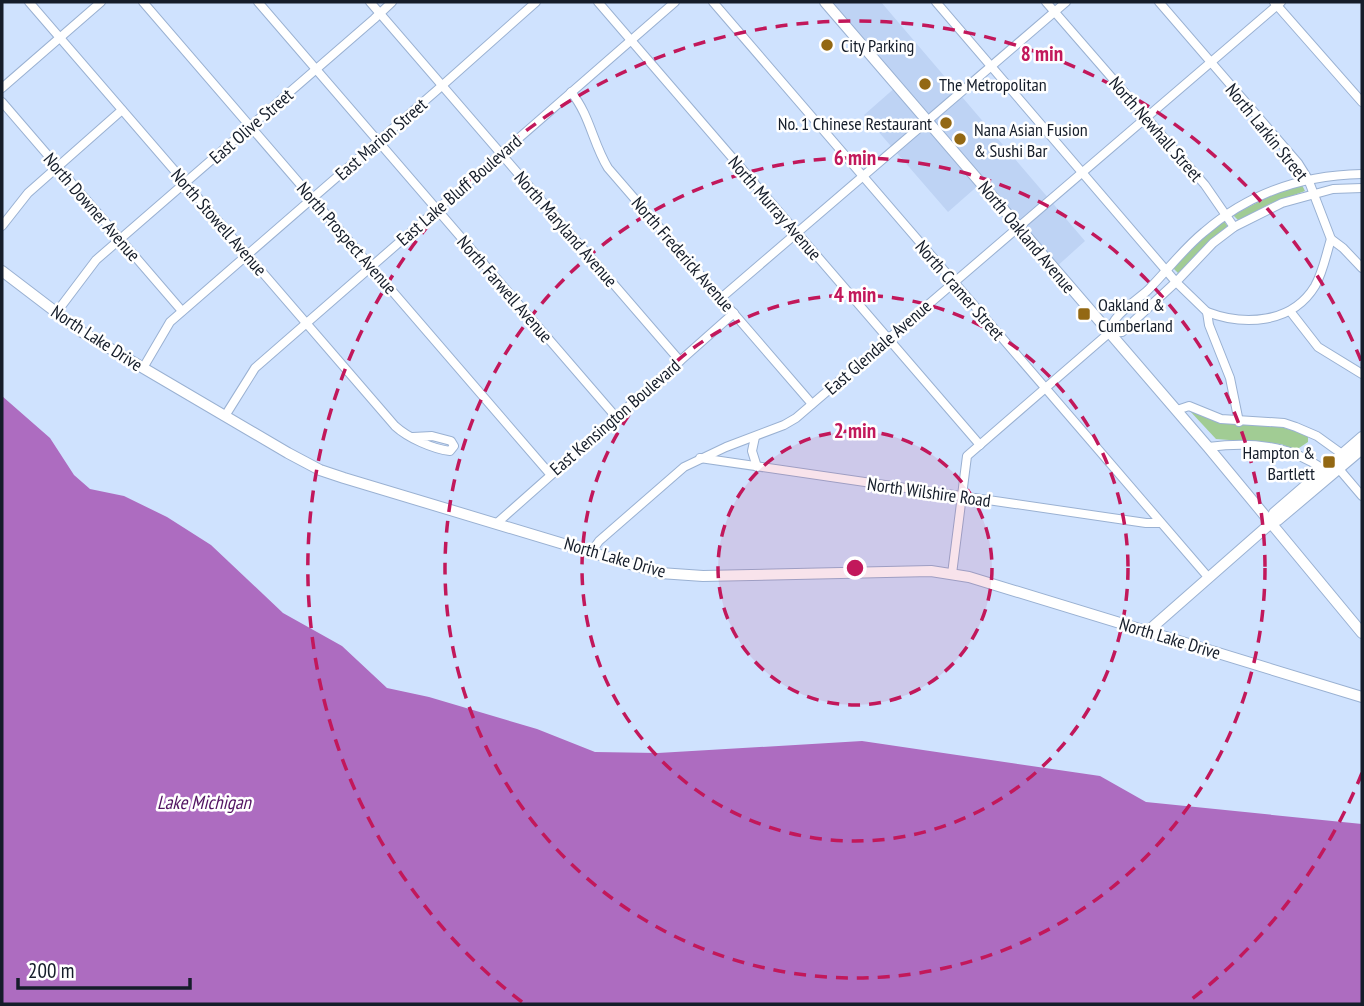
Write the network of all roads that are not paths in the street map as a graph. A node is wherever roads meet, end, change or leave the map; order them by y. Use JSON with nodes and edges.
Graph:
{"nodes":[{"id":1,"x":29,"y":2,"type":"edge"},
{"id":2,"x":100,"y":2,"type":"edge"},
{"id":3,"x":143,"y":2,"type":"edge"},
{"id":4,"x":258,"y":2,"type":"edge"},
{"id":5,"x":370,"y":2,"type":"edge"},
{"id":6,"x":392,"y":2,"type":"edge"},
{"id":7,"x":536,"y":2,"type":"edge"},
{"id":8,"x":598,"y":2,"type":"edge"},
{"id":9,"x":675,"y":2,"type":"edge"},
{"id":10,"x":713,"y":2,"type":"edge"},
{"id":11,"x":825,"y":2,"type":"edge"},
{"id":12,"x":936,"y":2,"type":"edge"},
{"id":13,"x":1046,"y":2,"type":"edge"},
{"id":14,"x":1066,"y":2,"type":"edge"},
{"id":15,"x":1159,"y":2,"type":"edge"},
{"id":16,"x":1277,"y":3,"type":"edge"},
{"id":17,"x":1055,"y":11,"type":"junction"},
{"id":18,"x":380,"y":13,"type":"junction"},
{"id":19,"x":60,"y":37,"type":"junction"},
{"id":20,"x":631,"y":40,"type":"junction"},
{"id":21,"x":1210,"y":61,"type":"junction"},
{"id":22,"x":991,"y":66,"type":"junction"},
{"id":23,"x":316,"y":69,"type":"junction"},
{"id":24,"x":442,"y":85,"type":"junction"},
{"id":25,"x":2,"y":88,"type":"edge"},
{"id":26,"x":571,"y":92,"type":"junction"},
{"id":27,"x":2,"y":102,"type":"edge"},
{"id":28,"x":1362,"y":102,"type":"edge"},
{"id":29,"x":122,"y":110,"type":"junction"},
{"id":30,"x":1146,"y":117,"type":"junction"},
{"id":31,"x":927,"y":120,"type":"junction"},
{"id":32,"x":250,"y":126,"type":"junction"},
{"id":33,"x":378,"y":141,"type":"junction"},
{"id":34,"x":501,"y":153,"type":"junction"},
{"id":35,"x":57,"y":167,"type":"junction"},
{"id":36,"x":1082,"y":172,"type":"junction"},
{"id":37,"x":1362,"y":174,"type":"edge"},
{"id":38,"x":862,"y":176,"type":"junction"},
{"id":39,"x":1308,"y":179,"type":"junction"},
{"id":40,"x":185,"y":183,"type":"junction"},
{"id":41,"x":1362,"y":188,"type":"edge"},
{"id":42,"x":1314,"y":194,"type":"junction"},
{"id":43,"x":313,"y":198,"type":"junction"},
{"id":44,"x":436,"y":210,"type":"junction"},
{"id":45,"x":1226,"y":214,"type":"junction"},
{"id":46,"x":2,"y":226,"type":"edge"},
{"id":47,"x":1018,"y":227,"type":"junction"},
{"id":48,"x":1234,"y":228,"type":"junction"},
{"id":49,"x":796,"y":233,"type":"junction"},
{"id":50,"x":121,"y":239,"type":"junction"},
{"id":51,"x":1331,"y":239,"type":"junction"},
{"id":52,"x":247,"y":255,"type":"junction"},
{"id":53,"x":371,"y":267,"type":"junction"},
{"id":54,"x":1362,"y":268,"type":"edge"},
{"id":55,"x":1166,"y":270,"type":"junction"},
{"id":56,"x":2,"y":271,"type":"edge"},
{"id":57,"x":953,"y":282,"type":"junction"},
{"id":58,"x":1176,"y":282,"type":"junction"},
{"id":59,"x":721,"y":298,"type":"junction"},
{"id":60,"x":1290,"y":310,"type":"junction"},
{"id":61,"x":182,"y":311,"type":"junction"},
{"id":62,"x":1207,"y":312,"type":"junction"},
{"id":63,"x":56,"y":313,"type":"junction"},
{"id":64,"x":734,"y":313,"type":"junction"},
{"id":65,"x":306,"y":323,"type":"junction"},
{"id":66,"x":1109,"y":333,"type":"junction"},
{"id":67,"x":888,"y":339,"type":"junction"},
{"id":68,"x":680,"y":361,"type":"junction"},
{"id":69,"x":143,"y":368,"type":"junction"},
{"id":70,"x":1362,"y":374,"type":"edge"},
{"id":71,"x":1045,"y":389,"type":"junction"},
{"id":72,"x":812,"y":404,"type":"junction"},
{"id":73,"x":1177,"y":411,"type":"junction"},
{"id":74,"x":225,"y":416,"type":"junction"},
{"id":75,"x":616,"y":417,"type":"junction"},
{"id":76,"x":1239,"y":422,"type":"junction"},
{"id":77,"x":755,"y":436,"type":"junction"},
{"id":78,"x":414,"y":437,"type":"dead end"},
{"id":79,"x":1362,"y":437,"type":"edge"},
{"id":80,"x":980,"y":445,"type":"junction"},
{"id":81,"x":1208,"y":447,"type":"junction"},
{"id":82,"x":1362,"y":449,"type":"edge"},
{"id":83,"x":1342,"y":454,"type":"junction"},
{"id":84,"x":700,"y":458,"type":"junction"},
{"id":85,"x":757,"y":467,"type":"junction"},
{"id":86,"x":1339,"y":469,"type":"junction"},
{"id":87,"x":1324,"y":470,"type":"junction"},
{"id":88,"x":551,"y":474,"type":"junction"},
{"id":89,"x":960,"y":496,"type":"junction"},
{"id":90,"x":1362,"y":496,"type":"edge"},
{"id":91,"x":497,"y":523,"type":"junction"},
{"id":92,"x":1159,"y":523,"type":"junction"},
{"id":93,"x":1271,"y":523,"type":"junction"},
{"id":94,"x":592,"y":551,"type":"junction"},
{"id":95,"x":951,"y":573,"type":"junction"},
{"id":96,"x":1208,"y":577,"type":"junction"},
{"id":97,"x":1148,"y":631,"type":"junction"},
{"id":98,"x":1362,"y":633,"type":"edge"},
{"id":99,"x":1362,"y":697,"type":"edge"}],
"edges":[{"from":1,"to":19,"type":"street","name":"North Stowell Avenue"},
{"from":2,"to":19,"type":"street"},
{"from":3,"to":32,"type":"street","name":"North Prospect Avenue"},
{"from":4,"to":23,"type":"street","name":"North Farwell Avenue"},
{"from":5,"to":18,"type":"street","name":"North Maryland Avenue"},
{"from":6,"to":18,"type":"street","name":"East Olive Street"},
{"from":7,"to":24,"type":"street","name":"East Marion Street"},
{"from":8,"to":20,"type":"street","name":"North Murray Avenue"},
{"from":9,"to":20,"type":"street","name":"East Lake Bluff Boulevard"},
{"from":10,"to":38,"type":"street","name":"North Cramer Street"},
{"from":11,"to":31,"type":"main road","name":"North Oakland Avenue"},
{"from":12,"to":22,"type":"street"},
{"from":13,"to":17,"type":"street","name":"North Newhall Street"},
{"from":14,"to":17,"type":"street"},
{"from":15,"to":21,"type":"street","name":"North Larkin Street"},
{"from":16,"to":21,"type":"street","name":"East Glendale Avenue"},
{"from":16,"to":28,"type":"street"},
{"from":17,"to":22,"type":"street"},
{"from":17,"to":30,"type":"street","name":"North Newhall Street"},
{"from":18,"to":23,"type":"street","name":"East Olive Street"},
{"from":18,"to":24,"type":"street","name":"North Maryland Avenue"},
{"from":19,"to":25,"type":"street"},
{"from":19,"to":29,"type":"street","name":"North Stowell Avenue"},
{"from":20,"to":26,"type":"street","name":"East Lake Bluff Boulevard"},
{"from":20,"to":49,"type":"street","name":"North Murray Avenue"},
{"from":21,"to":30,"type":"street","name":"East Glendale Avenue"},
{"from":21,"to":39,"type":"street","name":"North Larkin Street"},
{"from":22,"to":31,"type":"street"},
{"from":22,"to":36,"type":"street"},
{"from":23,"to":32,"type":"street","name":"East Olive Street"},
{"from":23,"to":33,"type":"street","name":"North Farwell Avenue"},
{"from":24,"to":33,"type":"street","name":"East Marion Street"},
{"from":24,"to":34,"type":"street","name":"North Maryland Avenue"},
{"from":26,"to":34,"type":"street","name":"East Lake Bluff Boulevard"},
{"from":26,"to":59,"type":"street","name":"North Frederick Avenue"},
{"from":27,"to":35,"type":"street","name":"North Downer Avenue"},
{"from":29,"to":35,"type":"street"},
{"from":29,"to":40,"type":"street","name":"North Stowell Avenue"},
{"from":30,"to":36,"type":"street","name":"East Glendale Avenue"},
{"from":30,"to":45,"type":"street","name":"North Newhall Street"},
{"from":31,"to":38,"type":"street"},
{"from":31,"to":47,"type":"main road","name":"North Oakland Avenue"},
{"from":32,"to":40,"type":"street","name":"East Olive Street"},
{"from":32,"to":43,"type":"street","name":"North Prospect Avenue"},
{"from":33,"to":43,"type":"street","name":"East Marion Street"},
{"from":33,"to":44,"type":"street","name":"North Farwell Avenue"},
{"from":34,"to":44,"type":"street","name":"East Lake Bluff Boulevard"},
{"from":34,"to":68,"type":"street","name":"North Maryland Avenue"},
{"from":35,"to":46,"type":"street"},
{"from":35,"to":50,"type":"street","name":"North Downer Avenue"},
{"from":36,"to":47,"type":"street","name":"East Glendale Avenue"},
{"from":36,"to":55,"type":"street"},
{"from":37,"to":39,"type":"street"},
{"from":38,"to":49,"type":"street"},
{"from":38,"to":57,"type":"street","name":"North Cramer Street"},
{"from":39,"to":42,"type":"street","name":"North Larkin Street"},
{"from":39,"to":45,"type":"street"},
{"from":40,"to":50,"type":"street","name":"East Olive Street"},
{"from":40,"to":52,"type":"street","name":"North Stowell Avenue"},
{"from":41,"to":42,"type":"street"},
{"from":42,"to":48,"type":"street"},
{"from":42,"to":51,"type":"street","name":"North Larkin Street"},
{"from":43,"to":52,"type":"street","name":"East Marion Street"},
{"from":43,"to":53,"type":"street","name":"North Prospect Avenue"},
{"from":44,"to":53,"type":"street","name":"East Lake Bluff Boulevard"},
{"from":44,"to":75,"type":"street","name":"North Farwell Avenue"},
{"from":45,"to":48,"type":"street","name":"North Newhall Street"},
{"from":45,"to":55,"type":"street"},
{"from":47,"to":57,"type":"street","name":"East Glendale Avenue"},
{"from":47,"to":66,"type":"main road","name":"North Oakland Avenue"},
{"from":48,"to":58,"type":"street"},
{"from":49,"to":59,"type":"street"},
{"from":49,"to":67,"type":"street","name":"North Murray Avenue"},
{"from":50,"to":61,"type":"street","name":"North Downer Avenue"},
{"from":50,"to":63,"type":"street","name":"East Olive Street"},
{"from":51,"to":54,"type":"street","name":"North Larkin Street"},
{"from":51,"to":60,"type":"street"},
{"from":52,"to":61,"type":"street","name":"East Marion Street"},
{"from":52,"to":65,"type":"street","name":"North Stowell Avenue"},
{"from":53,"to":65,"type":"street","name":"East Lake Bluff Boulevard"},
{"from":53,"to":88,"type":"street","name":"North Prospect Avenue"},
{"from":55,"to":58,"type":"street"},
{"from":55,"to":66,"type":"street"},
{"from":56,"to":63,"type":"main road","name":"North Lake Drive"},
{"from":57,"to":67,"type":"street","name":"East Glendale Avenue"},
{"from":57,"to":71,"type":"street","name":"North Cramer Street"},
{"from":58,"to":62,"type":"street"},
{"from":58,"to":66,"type":"street"},
{"from":59,"to":64,"type":"street","name":"North Frederick Avenue"},
{"from":60,"to":62,"type":"street"},
{"from":60,"to":70,"type":"street"},
{"from":61,"to":69,"type":"street","name":"East Marion Street"},
{"from":62,"to":76,"type":"street"},
{"from":63,"to":69,"type":"main road","name":"North Lake Drive"},
{"from":64,"to":68,"type":"street","name":"East Kensington Boulevard"},
{"from":64,"to":72,"type":"street","name":"North Frederick Avenue"},
{"from":65,"to":74,"type":"street","name":"East Lake Bluff Boulevard"},
{"from":65,"to":78,"type":"street","name":"North Stowell Avenue"},
{"from":66,"to":71,"type":"street"},
{"from":66,"to":73,"type":"main road","name":"North Oakland Avenue"},
{"from":67,"to":72,"type":"street","name":"East Glendale Avenue"},
{"from":67,"to":80,"type":"street","name":"North Murray Avenue"},
{"from":68,"to":75,"type":"street","name":"East Kensington Boulevard"},
{"from":69,"to":74,"type":"main road","name":"North Lake Drive"},
{"from":71,"to":80,"type":"street"},
{"from":71,"to":92,"type":"street","name":"North Cramer Street"},
{"from":72,"to":77,"type":"street","name":"East Glendale Avenue"},
{"from":73,"to":76,"type":"street"},
{"from":73,"to":81,"type":"main road","name":"North Oakland Avenue"},
{"from":74,"to":91,"type":"main road","name":"North Lake Drive"},
{"from":75,"to":88,"type":"street","name":"East Kensington Boulevard"},
{"from":76,"to":83,"type":"street"},
{"from":77,"to":84,"type":"street","name":"East Glendale Avenue"},
{"from":77,"to":85,"type":"street"},
{"from":79,"to":83,"type":"main road"},
{"from":80,"to":89,"type":"street"},
{"from":81,"to":87,"type":"street"},
{"from":81,"to":93,"type":"main road","name":"North Oakland Avenue"},
{"from":82,"to":86,"type":"main road"},
{"from":83,"to":86,"type":"street"},
{"from":83,"to":87,"type":"main road"},
{"from":84,"to":85,"type":"street","name":"North Wilshire Road"},
{"from":84,"to":94,"type":"street","name":"East Glendale Avenue"},
{"from":85,"to":89,"type":"street","name":"North Wilshire Road"},
{"from":86,"to":87,"type":"street"},
{"from":86,"to":90,"type":"street"},
{"from":86,"to":93,"type":"main road"},
{"from":87,"to":93,"type":"main road"},
{"from":88,"to":91,"type":"street","name":"East Kensington Boulevard"},
{"from":89,"to":92,"type":"street","name":"North Wilshire Road"},
{"from":89,"to":95,"type":"street"},
{"from":91,"to":94,"type":"main road","name":"North Lake Drive"},
{"from":92,"to":96,"type":"street","name":"North Cramer Street"},
{"from":93,"to":96,"type":"main road"},
{"from":93,"to":98,"type":"main road","name":"North Oakland Avenue"},
{"from":94,"to":95,"type":"main road","name":"North Lake Drive"},
{"from":95,"to":97,"type":"main road","name":"North Lake Drive"},
{"from":96,"to":97,"type":"main road"},
{"from":97,"to":99,"type":"main road","name":"North Lake Drive"}]}
